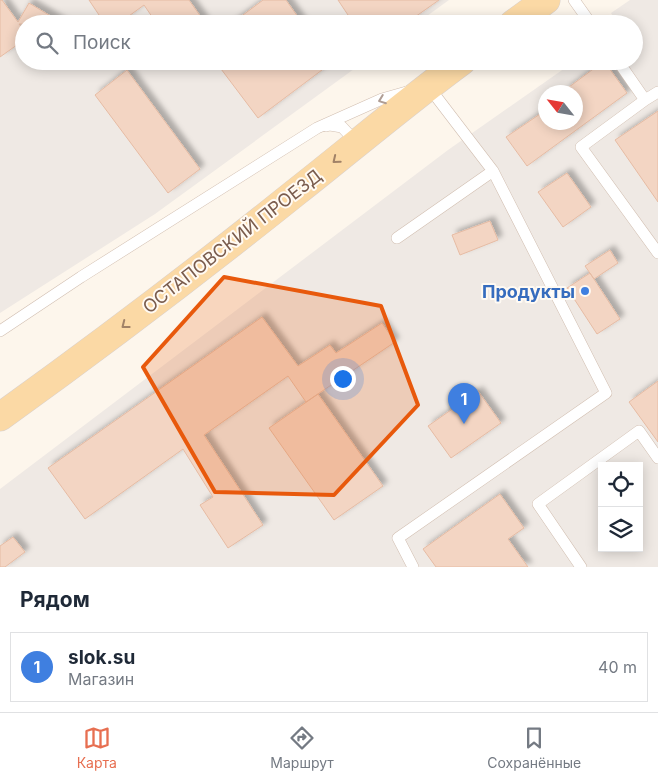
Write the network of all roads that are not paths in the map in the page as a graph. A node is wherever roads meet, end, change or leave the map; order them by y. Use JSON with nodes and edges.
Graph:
{"nodes":[{"id":1,"x":546,"y":0,"type":"edge"},
{"id":2,"x":574,"y":0,"type":"edge"},
{"id":3,"x":525,"y":15,"type":"edge"},
{"id":4,"x":585,"y":15,"type":"edge"},
{"id":5,"x":450,"y":70,"type":"edge"},
{"id":6,"x":624,"y":70,"type":"edge"},
{"id":7,"x":428,"y":86,"type":"junction"},
{"id":8,"x":658,"y":92,"type":"edge"},
{"id":9,"x":646,"y":100,"type":"junction"},
{"id":10,"x":318,"y":128,"type":"junction"},
{"id":11,"x":357,"y":144,"type":"junction"},
{"id":12,"x":493,"y":171,"type":"junction"},
{"id":13,"x":397,"y":238,"type":"dead end"},
{"id":14,"x":658,"y":253,"type":"edge"},
{"id":15,"x":0,"y":331,"type":"edge"},
{"id":16,"x":0,"y":417,"type":"edge"},
{"id":17,"x":658,"y":458,"type":"edge"},
{"id":18,"x":413,"y":567,"type":"edge"},
{"id":19,"x":581,"y":567,"type":"edge"}],
"edges":[{"from":1,"to":3,"type":"main road"},
{"from":2,"to":4,"type":"lane"},
{"from":5,"to":7,"type":"main road","name":"ОСТАПОВСКИЙ ПРОЕЗД"},
{"from":6,"to":9,"type":"lane"},
{"from":7,"to":10,"type":"lane","one_way":true},
{"from":7,"to":11,"type":"main road","name":"ОСТАПОВСКИЙ ПРОЕЗД"},
{"from":7,"to":12,"type":"lane"},
{"from":8,"to":9,"type":"lane"},
{"from":9,"to":14,"type":"lane"},
{"from":10,"to":11,"type":"lane"},
{"from":10,"to":15,"type":"lane"},
{"from":11,"to":16,"type":"main road","name":"ОСТАПОВСКИЙ ПРОЕЗД","one_way":true},
{"from":12,"to":13,"type":"lane"},
{"from":12,"to":18,"type":"lane"},
{"from":17,"to":19,"type":"lane"}]}
